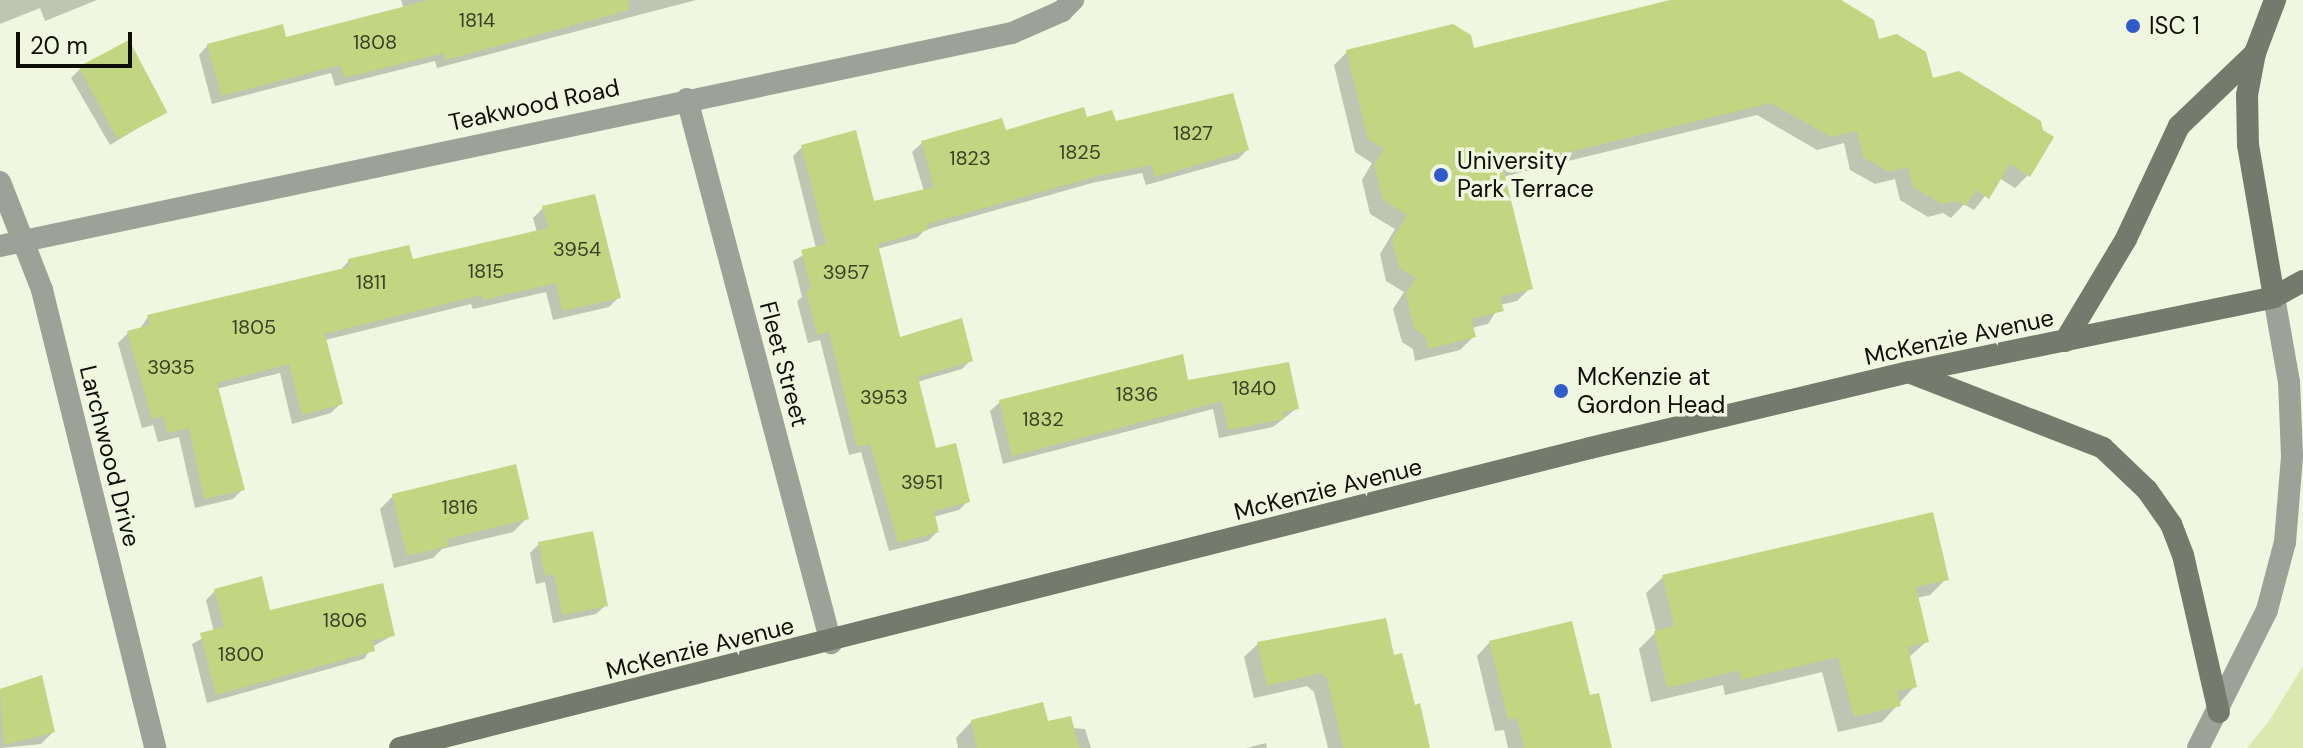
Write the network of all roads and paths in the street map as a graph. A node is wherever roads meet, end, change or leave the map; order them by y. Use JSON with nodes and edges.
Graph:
{"nodes":[{"id":1,"x":1073,"y":0,"type":"edge"},
{"id":2,"x":2275,"y":0,"type":"edge"},
{"id":3,"x":2255,"y":53,"type":"junction"},
{"id":4,"x":687,"y":99,"type":"junction"},
{"id":5,"x":0,"y":182,"type":"edge"},
{"id":6,"x":26,"y":240,"type":"junction"},
{"id":7,"x":0,"y":246,"type":"edge"},
{"id":8,"x":2303,"y":281,"type":"edge"},
{"id":9,"x":2274,"y":297,"type":"junction"},
{"id":10,"x":2303,"y":302,"type":"edge"},
{"id":11,"x":2065,"y":341,"type":"junction"},
{"id":12,"x":1910,"y":372,"type":"junction"},
{"id":13,"x":831,"y":643,"type":"junction"},
{"id":14,"x":2219,"y":712,"type":"junction"},
{"id":15,"x":155,"y":748,"type":"edge"},
{"id":16,"x":400,"y":748,"type":"edge"},
{"id":17,"x":2198,"y":748,"type":"edge"}],
"edges":[{"from":1,"to":4,"type":"street","name":"Teakwood Road"},
{"from":2,"to":3,"type":"main road"},
{"from":3,"to":9,"type":"main road"},
{"from":3,"to":11,"type":"main road"},
{"from":4,"to":6,"type":"street","name":"Teakwood Road"},
{"from":4,"to":13,"type":"street","name":"Fleet Street"},
{"from":5,"to":6,"type":"street","name":"Larchwood Drive"},
{"from":6,"to":7,"type":"street","name":"Teakwood Road"},
{"from":6,"to":15,"type":"street","name":"Larchwood Drive"},
{"from":8,"to":9,"type":"main road","name":"McKenzie Avenue"},
{"from":9,"to":10,"type":"main road","name":"McKenzie Avenue"},
{"from":9,"to":11,"type":"main road","name":"McKenzie Avenue"},
{"from":9,"to":14,"type":"street"},
{"from":11,"to":12,"type":"main road","name":"McKenzie Avenue"},
{"from":12,"to":13,"type":"main road","name":"McKenzie Avenue"},
{"from":12,"to":14,"type":"main road"},
{"from":13,"to":16,"type":"main road","name":"McKenzie Avenue"},
{"from":14,"to":17,"type":"street"}]}
